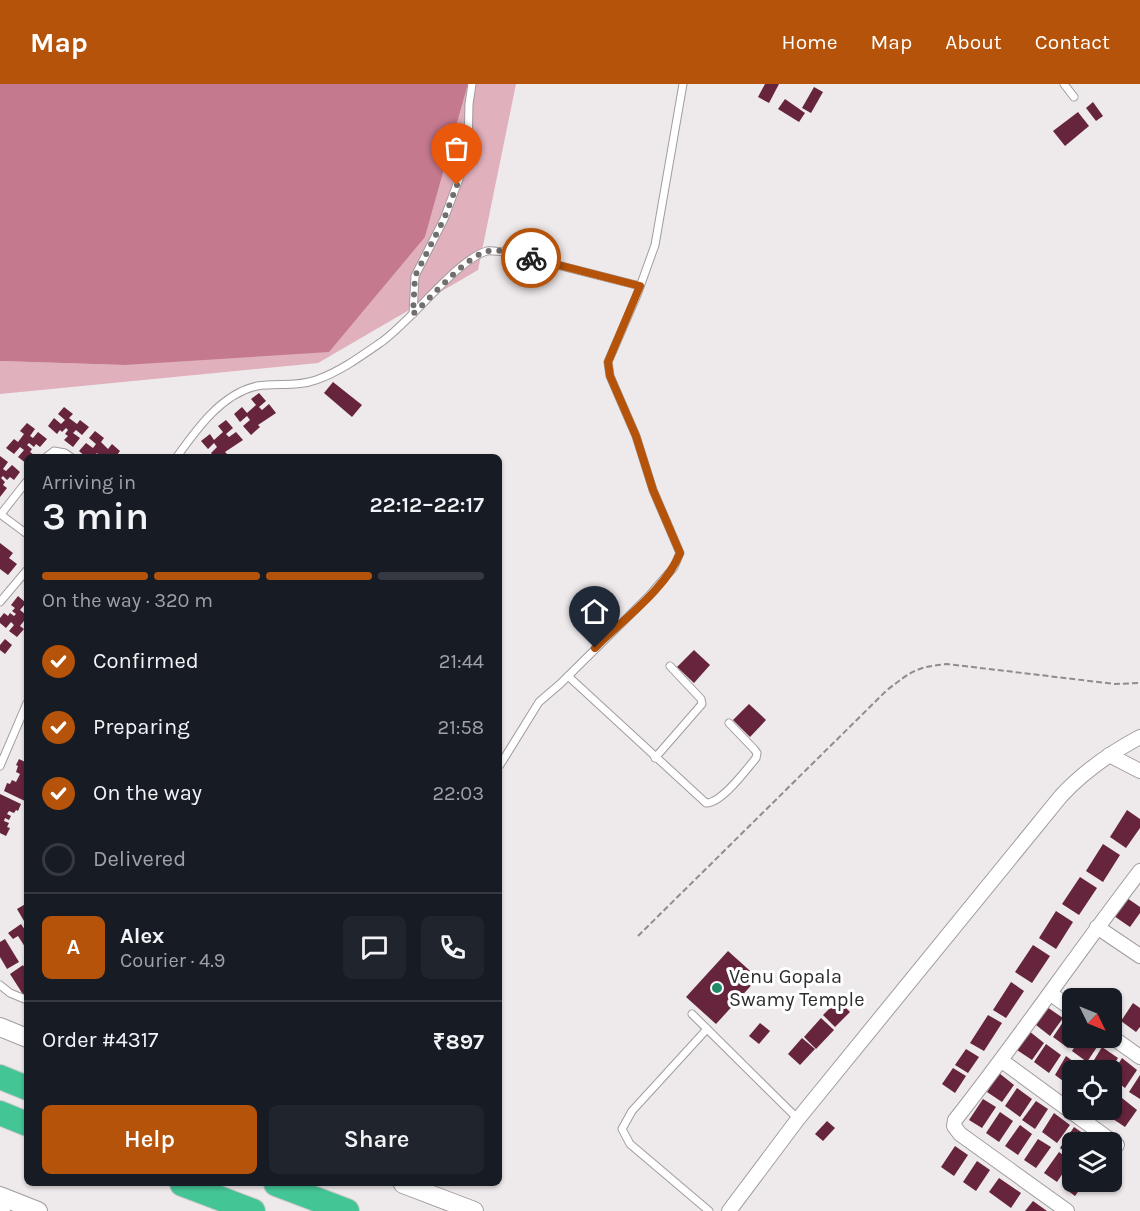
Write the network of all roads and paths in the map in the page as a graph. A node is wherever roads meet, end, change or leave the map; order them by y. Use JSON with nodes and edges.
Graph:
{"nodes":[{"id":1,"x":472,"y":84,"type":"edge"},
{"id":2,"x":683,"y":84,"type":"edge"},
{"id":3,"x":1064,"y":84,"type":"edge"},
{"id":4,"x":1074,"y":98,"type":"dead end"},
{"id":5,"x":640,"y":286,"type":"junction"},
{"id":6,"x":413,"y":314,"type":"junction"},
{"id":7,"x":50,"y":454,"type":"edge"},
{"id":8,"x":66,"y":454,"type":"edge"},
{"id":9,"x":179,"y":454,"type":"edge"},
{"id":10,"x":24,"y":485,"type":"edge"},
{"id":11,"x":0,"y":514,"type":"edge"},
{"id":12,"x":24,"y":532,"type":"edge"},
{"id":13,"x":24,"y":574,"type":"edge"},
{"id":14,"x":0,"y":602,"type":"edge"},
{"id":15,"x":669,"y":666,"type":"dead end"},
{"id":16,"x":568,"y":676,"type":"junction"},
{"id":17,"x":1140,"y":683,"type":"edge"},
{"id":18,"x":24,"y":710,"type":"edge"},
{"id":19,"x":729,"y":723,"type":"dead end"},
{"id":20,"x":1140,"y":737,"type":"edge"},
{"id":21,"x":10,"y":744,"type":"junction"},
{"id":22,"x":0,"y":748,"type":"edge"},
{"id":23,"x":1109,"y":755,"type":"junction"},
{"id":24,"x":656,"y":758,"type":"junction"},
{"id":25,"x":502,"y":762,"type":"edge"},
{"id":26,"x":0,"y":766,"type":"edge"},
{"id":27,"x":1140,"y":771,"type":"edge"},
{"id":28,"x":1140,"y":871,"type":"edge"},
{"id":29,"x":1097,"y":927,"type":"junction"},
{"id":30,"x":638,"y":936,"type":"dead end"},
{"id":31,"x":1140,"y":956,"type":"edge"},
{"id":32,"x":0,"y":985,"type":"edge"},
{"id":33,"x":1051,"y":994,"type":"junction"},
{"id":34,"x":24,"y":999,"type":"edge"},
{"id":35,"x":1062,"y":1002,"type":"edge"},
{"id":36,"x":692,"y":1014,"type":"dead end"},
{"id":37,"x":0,"y":1027,"type":"edge"},
{"id":38,"x":707,"y":1029,"type":"junction"},
{"id":39,"x":24,"y":1035,"type":"edge"},
{"id":40,"x":1122,"y":1044,"type":"edge"},
{"id":41,"x":1140,"y":1057,"type":"edge"},
{"id":42,"x":1002,"y":1061,"type":"junction"},
{"id":43,"x":0,"y":1077,"type":"edge"},
{"id":44,"x":24,"y":1087,"type":"edge"},
{"id":45,"x":0,"y":1113,"type":"edge"},
{"id":46,"x":798,"y":1119,"type":"junction"},
{"id":47,"x":24,"y":1123,"type":"edge"},
{"id":48,"x":1099,"y":1132,"type":"edge"},
{"id":49,"x":187,"y":1186,"type":"edge"},
{"id":50,"x":281,"y":1186,"type":"edge"},
{"id":51,"x":408,"y":1186,"type":"edge"},
{"id":52,"x":0,"y":1196,"type":"edge"},
{"id":53,"x":38,"y":1211,"type":"edge"},
{"id":54,"x":253,"y":1211,"type":"edge"},
{"id":55,"x":347,"y":1211,"type":"edge"},
{"id":56,"x":474,"y":1211,"type":"edge"},
{"id":57,"x":709,"y":1211,"type":"edge"},
{"id":58,"x":729,"y":1211,"type":"edge"},
{"id":59,"x":1066,"y":1211,"type":"edge"}],
"edges":[{"from":1,"to":6,"type":"lane"},
{"from":2,"to":5,"type":"lane"},
{"from":3,"to":4,"type":"lane"},
{"from":5,"to":6,"type":"lane"},
{"from":5,"to":16,"type":"lane"},
{"from":6,"to":9,"type":"lane"},
{"from":7,"to":8,"type":"lane"},
{"from":10,"to":11,"type":"lane"},
{"from":11,"to":12,"type":"lane"},
{"from":13,"to":14,"type":"lane"},
{"from":15,"to":24,"type":"lane"},
{"from":16,"to":24,"type":"lane"},
{"from":16,"to":25,"type":"lane"},
{"from":17,"to":30,"type":"path"},
{"from":18,"to":21,"type":"lane"},
{"from":19,"to":24,"type":"lane"},
{"from":20,"to":23,"type":"street"},
{"from":21,"to":22,"type":"lane"},
{"from":21,"to":26,"type":"lane"},
{"from":23,"to":27,"type":"street"},
{"from":23,"to":46,"type":"street"},
{"from":28,"to":29,"type":"street"},
{"from":29,"to":31,"type":"street"},
{"from":29,"to":33,"type":"street"},
{"from":32,"to":34,"type":"lane"},
{"from":33,"to":35,"type":"street"},
{"from":33,"to":42,"type":"street"},
{"from":36,"to":38,"type":"lane"},
{"from":37,"to":39,"type":"main road"},
{"from":38,"to":46,"type":"lane"},
{"from":38,"to":57,"type":"lane"},
{"from":40,"to":41,"type":"street"},
{"from":42,"to":48,"type":"street"},
{"from":42,"to":59,"type":"street"},
{"from":43,"to":44,"type":"highway"},
{"from":45,"to":47,"type":"highway"},
{"from":46,"to":58,"type":"street"},
{"from":49,"to":54,"type":"highway"},
{"from":50,"to":55,"type":"highway"},
{"from":51,"to":56,"type":"main road"},
{"from":52,"to":53,"type":"main road"}]}
